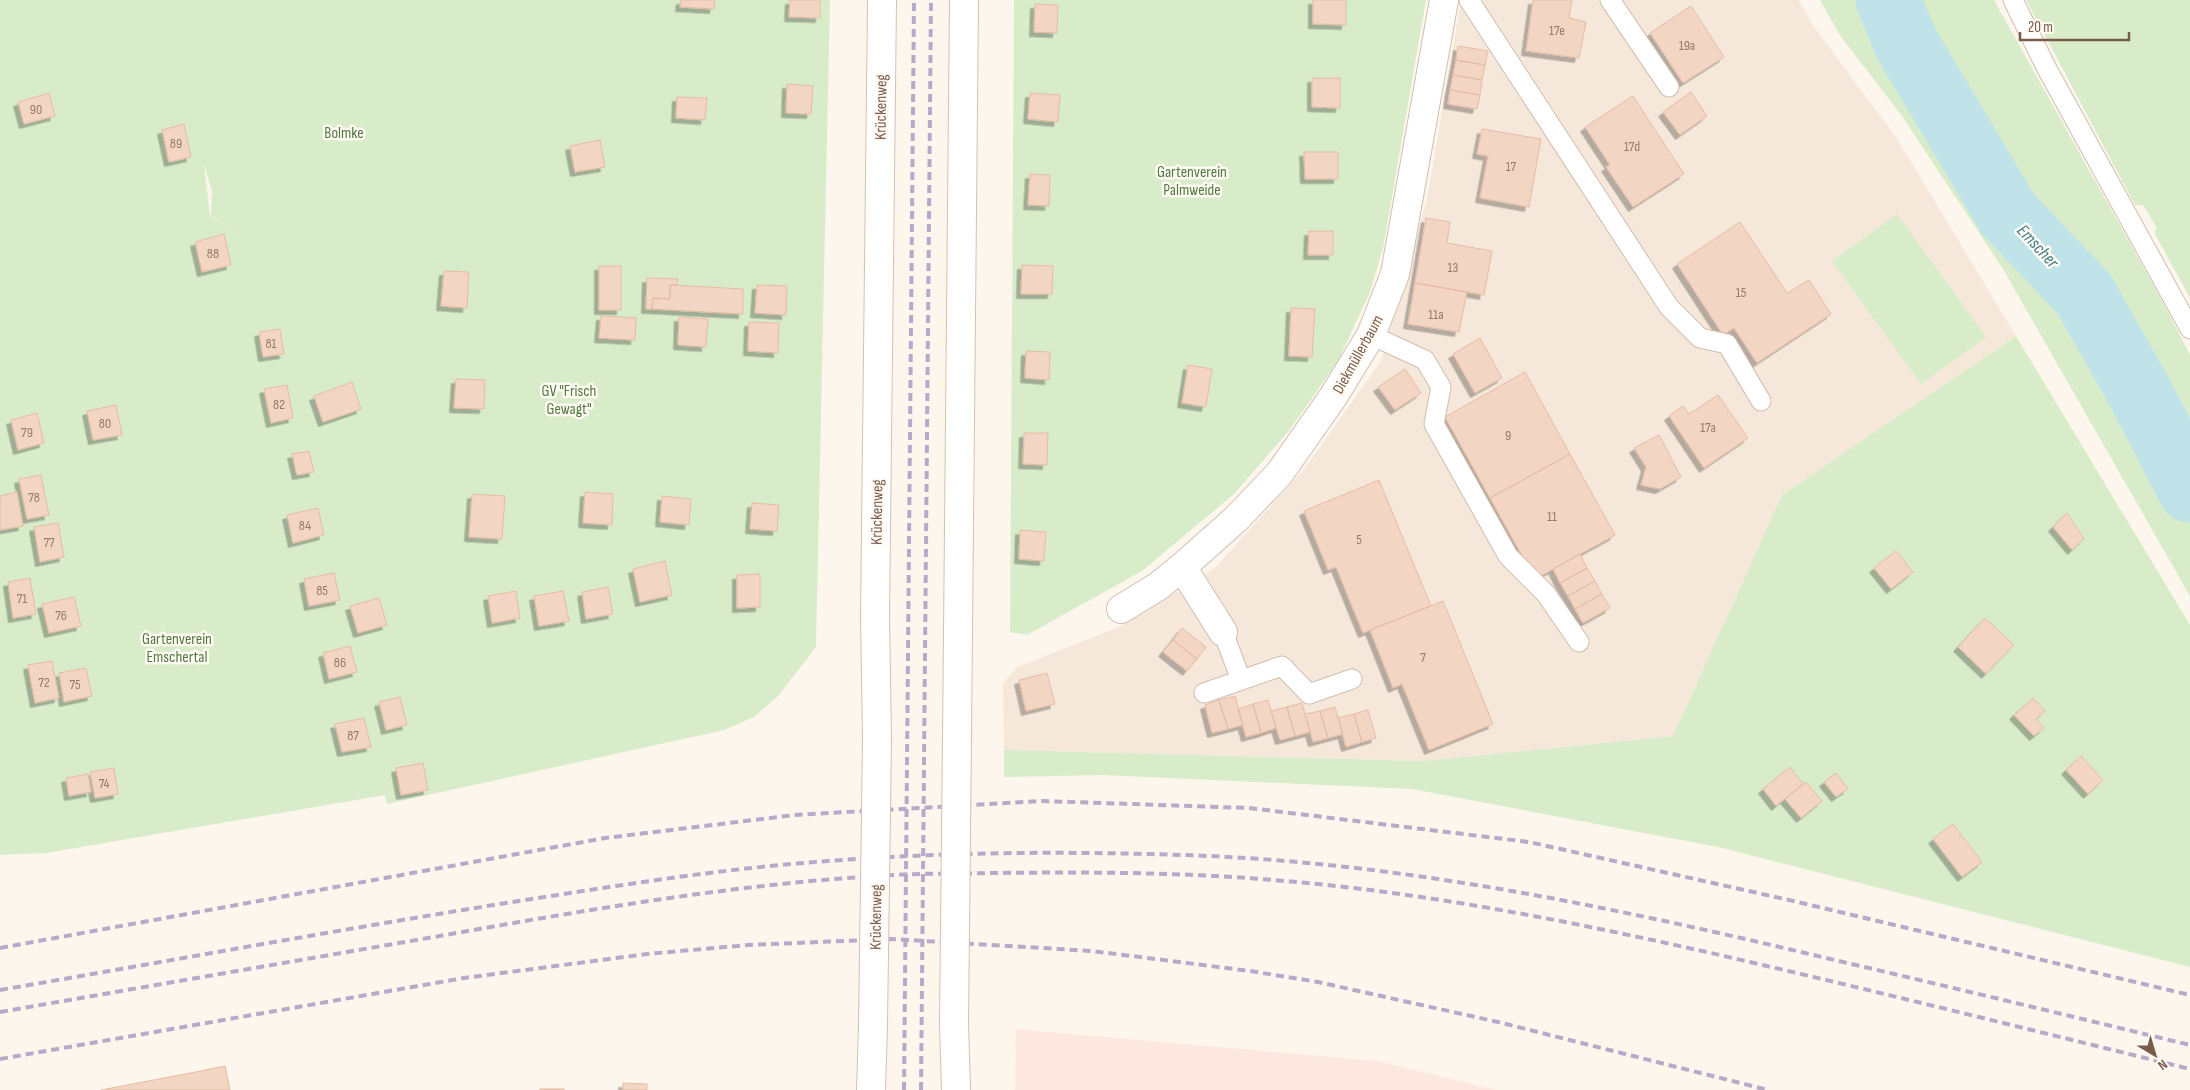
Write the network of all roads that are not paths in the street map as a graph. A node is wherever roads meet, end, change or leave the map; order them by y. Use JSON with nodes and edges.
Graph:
{"nodes":[{"id":1,"x":882,"y":0,"type":"edge"},
{"id":2,"x":964,"y":0,"type":"edge"},
{"id":3,"x":1444,"y":0,"type":"edge"},
{"id":4,"x":1469,"y":0,"type":"edge"},
{"id":5,"x":1610,"y":0,"type":"edge"},
{"id":6,"x":2013,"y":0,"type":"edge"},
{"id":7,"x":1669,"y":87,"type":"dead end"},
{"id":8,"x":2190,"y":330,"type":"edge"},
{"id":9,"x":1371,"y":335,"type":"junction"},
{"id":10,"x":1761,"y":401,"type":"dead end"},
{"id":11,"x":1182,"y":567,"type":"junction"},
{"id":12,"x":1121,"y":609,"type":"dead end"},
{"id":13,"x":1223,"y":632,"type":"joint"},
{"id":14,"x":1579,"y":642,"type":"dead end"},
{"id":15,"x":1352,"y":679,"type":"dead end"},
{"id":16,"x":1241,"y":680,"type":"junction"},
{"id":17,"x":1204,"y":693,"type":"dead end"},
{"id":18,"x":871,"y":1090,"type":"edge"},
{"id":19,"x":956,"y":1090,"type":"edge"}],
"edges":[{"from":1,"to":18,"type":"main road","name":"Krückenweg","bridge":true},
{"from":2,"to":19,"type":"main road","bridge":true},
{"from":3,"to":9,"type":"main road","name":"Diekmüllerbaum"},
{"from":4,"to":10,"type":"lane"},
{"from":5,"to":7,"type":"lane"},
{"from":6,"to":8,"type":"lane"},
{"from":9,"to":11,"type":"main road","name":"Diekmüllerbaum"},
{"from":9,"to":14,"type":"lane"},
{"from":11,"to":12,"type":"main road","name":"Diekmüllerbaum"},
{"from":11,"to":13,"type":"main road"},
{"from":13,"to":16,"type":"lane"},
{"from":15,"to":16,"type":"lane"},
{"from":16,"to":17,"type":"lane"}]}
